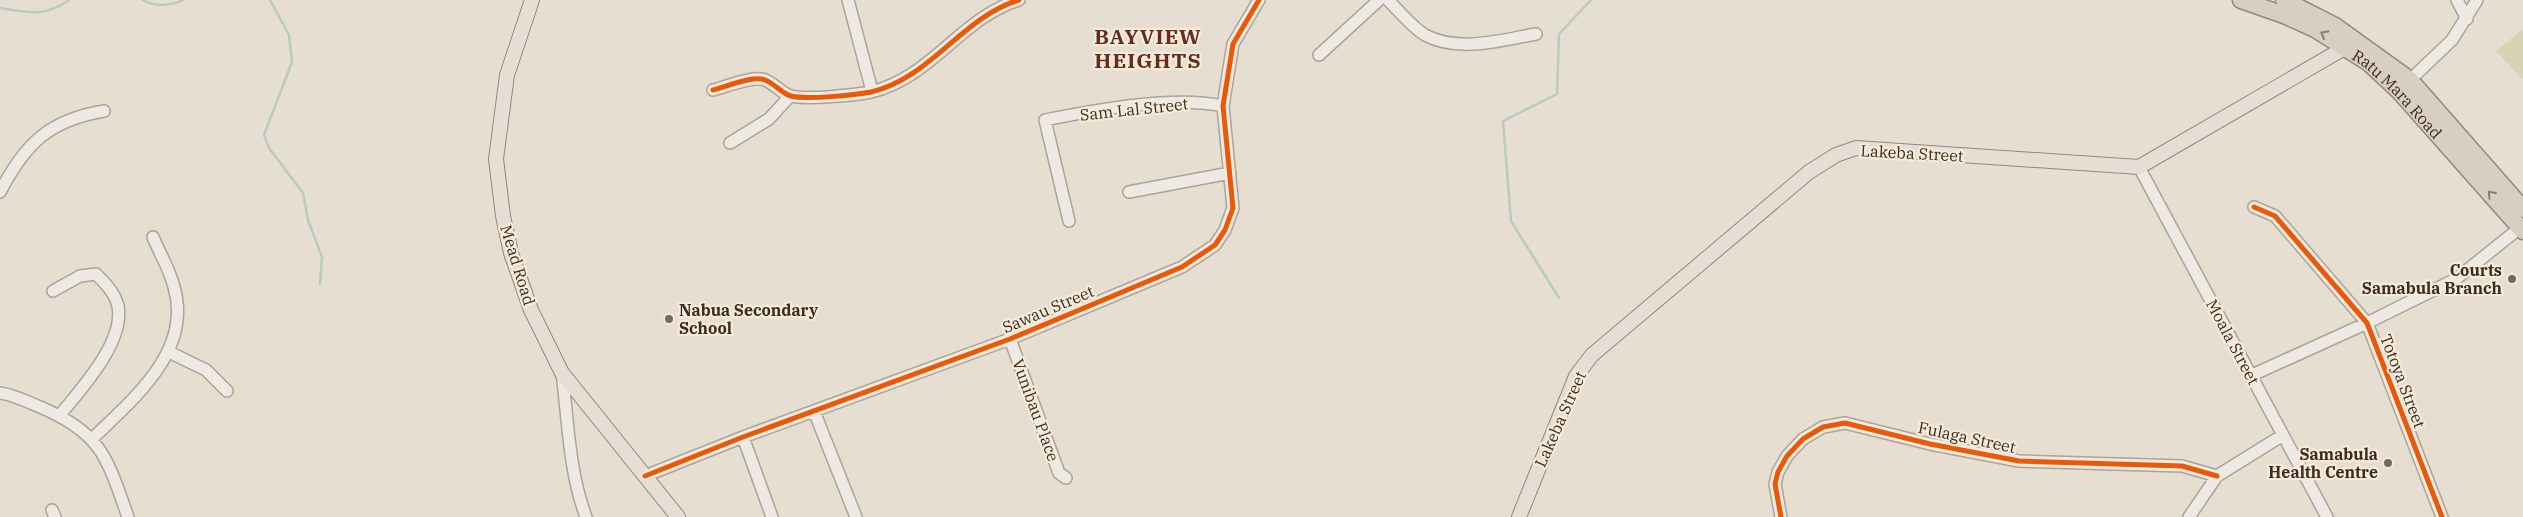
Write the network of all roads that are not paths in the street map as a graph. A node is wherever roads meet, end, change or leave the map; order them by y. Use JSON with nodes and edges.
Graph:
{"nodes":[{"id":1,"x":532,"y":0,"type":"edge"},
{"id":2,"x":848,"y":0,"type":"edge"},
{"id":3,"x":1020,"y":0,"type":"edge"},
{"id":4,"x":1258,"y":0,"type":"edge"},
{"id":5,"x":1379,"y":0,"type":"edge"},
{"id":6,"x":1388,"y":0,"type":"edge"},
{"id":7,"x":2241,"y":0,"type":"edge"},
{"id":8,"x":2284,"y":0,"type":"edge"},
{"id":9,"x":2457,"y":0,"type":"edge"},
{"id":10,"x":2476,"y":0,"type":"edge"},
{"id":11,"x":2467,"y":19,"type":"junction"},
{"id":12,"x":1536,"y":34,"type":"dead end"},
{"id":13,"x":2352,"y":44,"type":"junction"},
{"id":14,"x":1318,"y":55,"type":"dead end"},
{"id":15,"x":2404,"y":86,"type":"junction"},
{"id":16,"x":714,"y":90,"type":"dead end"},
{"id":17,"x":872,"y":91,"type":"junction"},
{"id":18,"x":790,"y":96,"type":"junction"},
{"id":19,"x":1223,"y":106,"type":"junction"},
{"id":20,"x":104,"y":111,"type":"dead end"},
{"id":21,"x":730,"y":143,"type":"dead end"},
{"id":22,"x":2139,"y":167,"type":"junction"},
{"id":23,"x":1230,"y":174,"type":"junction"},
{"id":24,"x":0,"y":192,"type":"edge"},
{"id":25,"x":1129,"y":192,"type":"dead end"},
{"id":26,"x":2254,"y":207,"type":"dead end"},
{"id":27,"x":2523,"y":209,"type":"edge"},
{"id":28,"x":1069,"y":221,"type":"dead end"},
{"id":29,"x":2522,"y":229,"type":"edge"},
{"id":30,"x":153,"y":238,"type":"dead end"},
{"id":31,"x":53,"y":291,"type":"dead end"},
{"id":32,"x":2367,"y":324,"type":"junction"},
{"id":33,"x":1010,"y":339,"type":"junction"},
{"id":34,"x":169,"y":352,"type":"junction"},
{"id":35,"x":562,"y":372,"type":"junction"},
{"id":36,"x":2250,"y":376,"type":"junction"},
{"id":37,"x":227,"y":391,"type":"dead end"},
{"id":38,"x":0,"y":393,"type":"edge"},
{"id":39,"x":814,"y":411,"type":"junction"},
{"id":40,"x":60,"y":415,"type":"junction"},
{"id":41,"x":2283,"y":435,"type":"junction"},
{"id":42,"x":743,"y":437,"type":"junction"},
{"id":43,"x":93,"y":438,"type":"junction"},
{"id":44,"x":645,"y":476,"type":"junction"},
{"id":45,"x":2217,"y":476,"type":"junction"},
{"id":46,"x":1066,"y":478,"type":"dead end"},
{"id":47,"x":128,"y":517,"type":"edge"},
{"id":48,"x":586,"y":517,"type":"edge"},
{"id":49,"x":678,"y":517,"type":"edge"},
{"id":50,"x":772,"y":517,"type":"edge"},
{"id":51,"x":856,"y":517,"type":"edge"},
{"id":52,"x":1519,"y":517,"type":"edge"},
{"id":53,"x":1781,"y":517,"type":"edge"},
{"id":54,"x":2188,"y":517,"type":"edge"},
{"id":55,"x":2327,"y":517,"type":"edge"},
{"id":56,"x":2442,"y":517,"type":"edge"}],
"edges":[{"from":1,"to":35,"type":"main road","name":"Mead Road"},
{"from":2,"to":17,"type":"street"},
{"from":3,"to":17,"type":"street"},
{"from":4,"to":19,"type":"street","name":"Sawau Street"},
{"from":5,"to":14,"type":"street"},
{"from":6,"to":12,"type":"street"},
{"from":13,"to":7,"type":"highway","name":"Ratu Mara Road","one_way":true},
{"from":8,"to":13,"type":"highway","name":"Ratu Mara Road"},
{"from":9,"to":11,"type":"street"},
{"from":10,"to":11,"type":"street"},
{"from":11,"to":15,"type":"street"},
{"from":13,"to":15,"type":"highway","name":"Ratu Mara Road"},
{"from":13,"to":22,"type":"main road"},
{"from":15,"to":27,"type":"highway","name":"Ratu Mara Road"},
{"from":29,"to":15,"type":"highway","name":"Ratu Mara Road","one_way":true},
{"from":16,"to":18,"type":"street"},
{"from":17,"to":18,"type":"street"},
{"from":18,"to":21,"type":"street"},
{"from":19,"to":23,"type":"street","name":"Sawau Street"},
{"from":19,"to":28,"type":"street","name":"Sam Lal Street"},
{"from":20,"to":24,"type":"street"},
{"from":22,"to":36,"type":"street","name":"Moala Street"},
{"from":22,"to":52,"type":"main road","name":"Lakeba Street"},
{"from":23,"to":25,"type":"street"},
{"from":23,"to":33,"type":"street","name":"Sawau Street"},
{"from":26,"to":32,"type":"street","name":"Totoya Street"},
{"from":29,"to":32,"type":"street"},
{"from":30,"to":34,"type":"street"},
{"from":31,"to":40,"type":"street"},
{"from":32,"to":36,"type":"street"},
{"from":32,"to":56,"type":"street","name":"Totoya Street"},
{"from":33,"to":39,"type":"street","name":"Sawau Street"},
{"from":33,"to":46,"type":"street","name":"Vunibau Place"},
{"from":34,"to":37,"type":"street"},
{"from":34,"to":43,"type":"street"},
{"from":35,"to":44,"type":"main road","name":"Mead Road"},
{"from":35,"to":48,"type":"street"},
{"from":36,"to":41,"type":"street","name":"Moala Street"},
{"from":38,"to":40,"type":"street"},
{"from":39,"to":42,"type":"street","name":"Sawau Street"},
{"from":39,"to":51,"type":"street"},
{"from":40,"to":43,"type":"street"},
{"from":41,"to":45,"type":"street"},
{"from":41,"to":55,"type":"street","name":"Moala Street"},
{"from":42,"to":44,"type":"street","name":"Sawau Street"},
{"from":42,"to":50,"type":"street"},
{"from":43,"to":47,"type":"street"},
{"from":44,"to":49,"type":"main road","name":"Mead Road"},
{"from":45,"to":53,"type":"street","name":"Fulaga Street"},
{"from":45,"to":54,"type":"street"}]}
